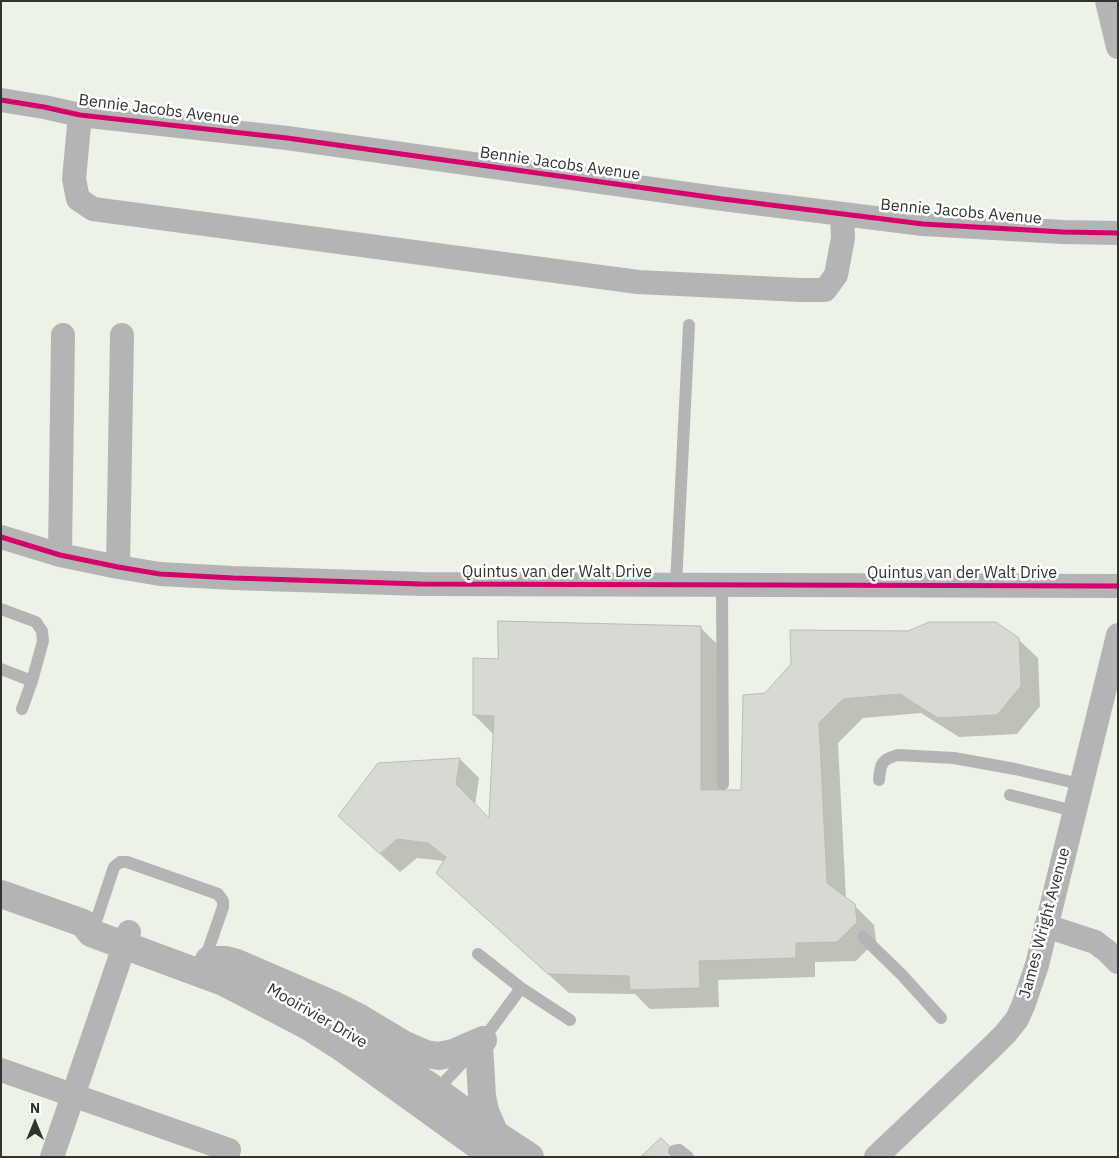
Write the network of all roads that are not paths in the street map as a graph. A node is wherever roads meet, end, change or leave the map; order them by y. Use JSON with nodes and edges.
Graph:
{"nodes":[{"id":1,"x":1106,"y":1,"type":"edge"},
{"id":2,"x":1118,"y":47,"type":"edge"},
{"id":3,"x":1,"y":100,"type":"edge"},
{"id":4,"x":80,"y":115,"type":"junction"},
{"id":5,"x":842,"y":214,"type":"junction"},
{"id":6,"x":1118,"y":233,"type":"edge"},
{"id":7,"x":690,"y":324,"type":"dead end"},
{"id":8,"x":63,"y":335,"type":"dead end"},
{"id":9,"x":122,"y":335,"type":"dead end"},
{"id":10,"x":1,"y":537,"type":"edge"},
{"id":11,"x":60,"y":555,"type":"junction"},
{"id":12,"x":118,"y":567,"type":"junction"},
{"id":13,"x":676,"y":584,"type":"junction"},
{"id":14,"x":722,"y":584,"type":"junction"},
{"id":15,"x":1118,"y":586,"type":"edge"},
{"id":16,"x":1,"y":609,"type":"edge"},
{"id":17,"x":1118,"y":635,"type":"edge"},
{"id":18,"x":1,"y":669,"type":"edge"},
{"id":19,"x":32,"y":681,"type":"junction"},
{"id":20,"x":22,"y":709,"type":"dead end"},
{"id":21,"x":878,"y":780,"type":"dead end"},
{"id":22,"x":723,"y":784,"type":"dead end"},
{"id":23,"x":1080,"y":784,"type":"junction"},
{"id":24,"x":1010,"y":795,"type":"dead end"},
{"id":25,"x":1074,"y":811,"type":"junction"},
{"id":26,"x":1,"y":894,"type":"edge"},
{"id":27,"x":89,"y":922,"type":"junction"},
{"id":28,"x":1046,"y":926,"type":"junction"},
{"id":29,"x":863,"y":937,"type":"dead end"},
{"id":30,"x":126,"y":939,"type":"junction"},
{"id":31,"x":478,"y":954,"type":"dead end"},
{"id":32,"x":207,"y":959,"type":"junction"},
{"id":33,"x":1118,"y":962,"type":"edge"},
{"id":34,"x":521,"y":988,"type":"junction"},
{"id":35,"x":941,"y":1018,"type":"dead end"},
{"id":36,"x":570,"y":1020,"type":"dead end"},
{"id":37,"x":481,"y":1042,"type":"junction"},
{"id":38,"x":1,"y":1070,"type":"edge"},
{"id":39,"x":74,"y":1095,"type":"junction"},
{"id":40,"x":430,"y":1098,"type":"junction"},
{"id":41,"x":229,"y":1150,"type":"dead end"},
{"id":42,"x":489,"y":1150,"type":"edge"},
{"id":43,"x":674,"y":1151,"type":"dead end"},
{"id":44,"x":52,"y":1157,"type":"edge"},
{"id":45,"x":530,"y":1157,"type":"edge"},
{"id":46,"x":688,"y":1157,"type":"edge"},
{"id":47,"x":876,"y":1157,"type":"edge"}],
"edges":[{"from":1,"to":2,"type":"street"},
{"from":3,"to":4,"type":"street","name":"Bennie Jacobs Avenue"},
{"from":4,"to":5,"type":"street","name":"Bennie Jacobs Avenue"},
{"from":4,"to":5,"type":"street"},
{"from":5,"to":6,"type":"street","name":"Bennie Jacobs Avenue"},
{"from":7,"to":13,"type":"lane"},
{"from":8,"to":11,"type":"street"},
{"from":9,"to":12,"type":"street"},
{"from":10,"to":11,"type":"street","name":"Quintus van der Walt Drive"},
{"from":11,"to":12,"type":"street","name":"Quintus van der Walt Drive"},
{"from":12,"to":13,"type":"street","name":"Quintus van der Walt Drive"},
{"from":13,"to":14,"type":"street","name":"Quintus van der Walt Drive"},
{"from":14,"to":15,"type":"street","name":"Quintus van der Walt Drive"},
{"from":14,"to":22,"type":"lane"},
{"from":16,"to":19,"type":"lane"},
{"from":17,"to":23,"type":"street","name":"James Wright Avenue"},
{"from":18,"to":19,"type":"lane"},
{"from":19,"to":20,"type":"lane"},
{"from":21,"to":23,"type":"lane"},
{"from":23,"to":25,"type":"street","name":"James Wright Avenue"},
{"from":24,"to":25,"type":"lane"},
{"from":25,"to":28,"type":"street","name":"James Wright Avenue"},
{"from":26,"to":27,"type":"street","name":"Mooirivier Drive"},
{"from":27,"to":30,"type":"street","name":"Mooirivier Drive"},
{"from":27,"to":32,"type":"lane"},
{"from":28,"to":33,"type":"street"},
{"from":28,"to":47,"type":"street","name":"James Wright Avenue"},
{"from":29,"to":35,"type":"lane"},
{"from":30,"to":32,"type":"street","name":"Mooirivier Drive"},
{"from":30,"to":39,"type":"street"},
{"from":30,"to":40,"type":"street","name":"Mooirivier Drive"},
{"from":31,"to":34,"type":"lane"},
{"from":32,"to":37,"type":"street"},
{"from":32,"to":40,"type":"street","name":"Mooirivier Drive"},
{"from":34,"to":36,"type":"lane"},
{"from":34,"to":37,"type":"lane"},
{"from":37,"to":40,"type":"lane"},
{"from":37,"to":42,"type":"street"},
{"from":38,"to":39,"type":"street"},
{"from":39,"to":41,"type":"street"},
{"from":39,"to":44,"type":"street"},
{"from":40,"to":42,"type":"street","name":"Mooirivier Drive"},
{"from":42,"to":45,"type":"street","name":"Mooirivier Drive"},
{"from":43,"to":46,"type":"lane"}]}
